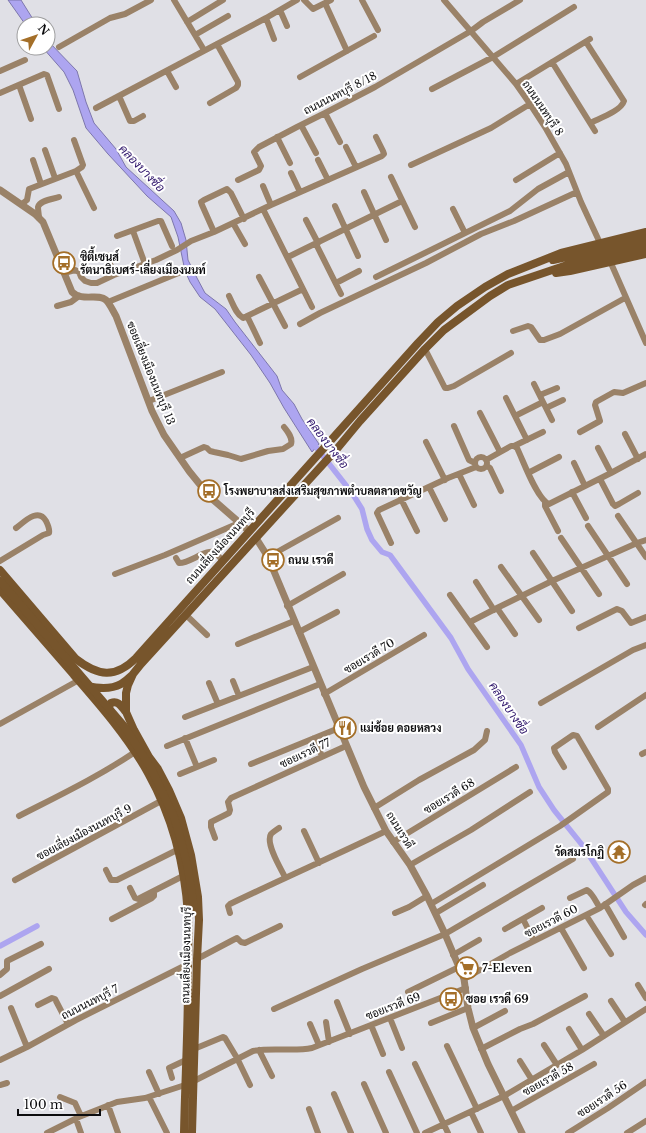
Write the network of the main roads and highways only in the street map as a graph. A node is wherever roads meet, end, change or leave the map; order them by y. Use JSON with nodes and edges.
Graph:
{"nodes":[{"id":1,"x":646,"y":232,"type":"edge"},
{"id":2,"x":646,"y":239,"type":"edge"},
{"id":3,"x":646,"y":246,"type":"edge"},
{"id":4,"x":646,"y":254,"type":"edge"},
{"id":5,"x":587,"y":256,"type":"junction"},
{"id":6,"x":529,"y":265,"type":"junction"},
{"id":7,"x":537,"y":275,"type":"junction"},
{"id":8,"x":0,"y":570,"type":"edge"},
{"id":9,"x":0,"y":581,"type":"edge"},
{"id":10,"x":0,"y":590,"type":"edge"},
{"id":11,"x":108,"y":673,"type":"junction"},
{"id":12,"x":133,"y":674,"type":"junction"},
{"id":13,"x":81,"y":683,"type":"junction"},
{"id":14,"x":105,"y":688,"type":"junction"},
{"id":15,"x":126,"y":712,"type":"junction"},
{"id":16,"x":111,"y":719,"type":"junction"},
{"id":17,"x":198,"y":936,"type":"junction"},
{"id":18,"x":184,"y":1133,"type":"edge"},
{"id":19,"x":192,"y":1133,"type":"edge"}],
"edges":[{"from":1,"to":6,"type":"main road"},
{"from":2,"to":5,"type":"main road"},
{"from":3,"to":5,"type":"main road"},
{"from":4,"to":7,"type":"main road"},
{"from":5,"to":6,"type":"main road"},
{"from":5,"to":7,"type":"main road"},
{"from":6,"to":11,"type":"main road","name":"ถนนเลี่ยงเมืองนนทบุรี"},
{"from":7,"to":12,"type":"main road","name":"ถนนเลี่ยงเมืองนนทบุรี"},
{"from":8,"to":11,"type":"main road"},
{"from":9,"to":17,"type":"main road","bridge":true},
{"from":10,"to":13,"type":"main road","name":"ถนนเลี่ยงเมืองนนทบุรี"},
{"from":11,"to":14,"type":"main road"},
{"from":12,"to":14,"type":"main road","name":"ถนนเลี่ยงเมืองนนทบุรี"},
{"from":12,"to":15,"type":"main road","name":"ถนนเลี่ยงเมืองนนทบุรี"},
{"from":13,"to":14,"type":"main road","name":"ถนนเลี่ยงเมืองนนทบุรี"},
{"from":13,"to":16,"type":"main road","name":"ถนนเลี่ยงเมืองนนทบุรี"},
{"from":15,"to":16,"type":"main road"},
{"from":15,"to":17,"type":"main road","name":"ถนนเลี่ยงเมืองนนทบุรี"},
{"from":16,"to":18,"type":"main road","name":"ถนนเลี่ยงเมืองนนทบุรี"},
{"from":17,"to":19,"type":"main road","name":"ถนนเลี่ยงเมืองนนทบุรี"}]}
